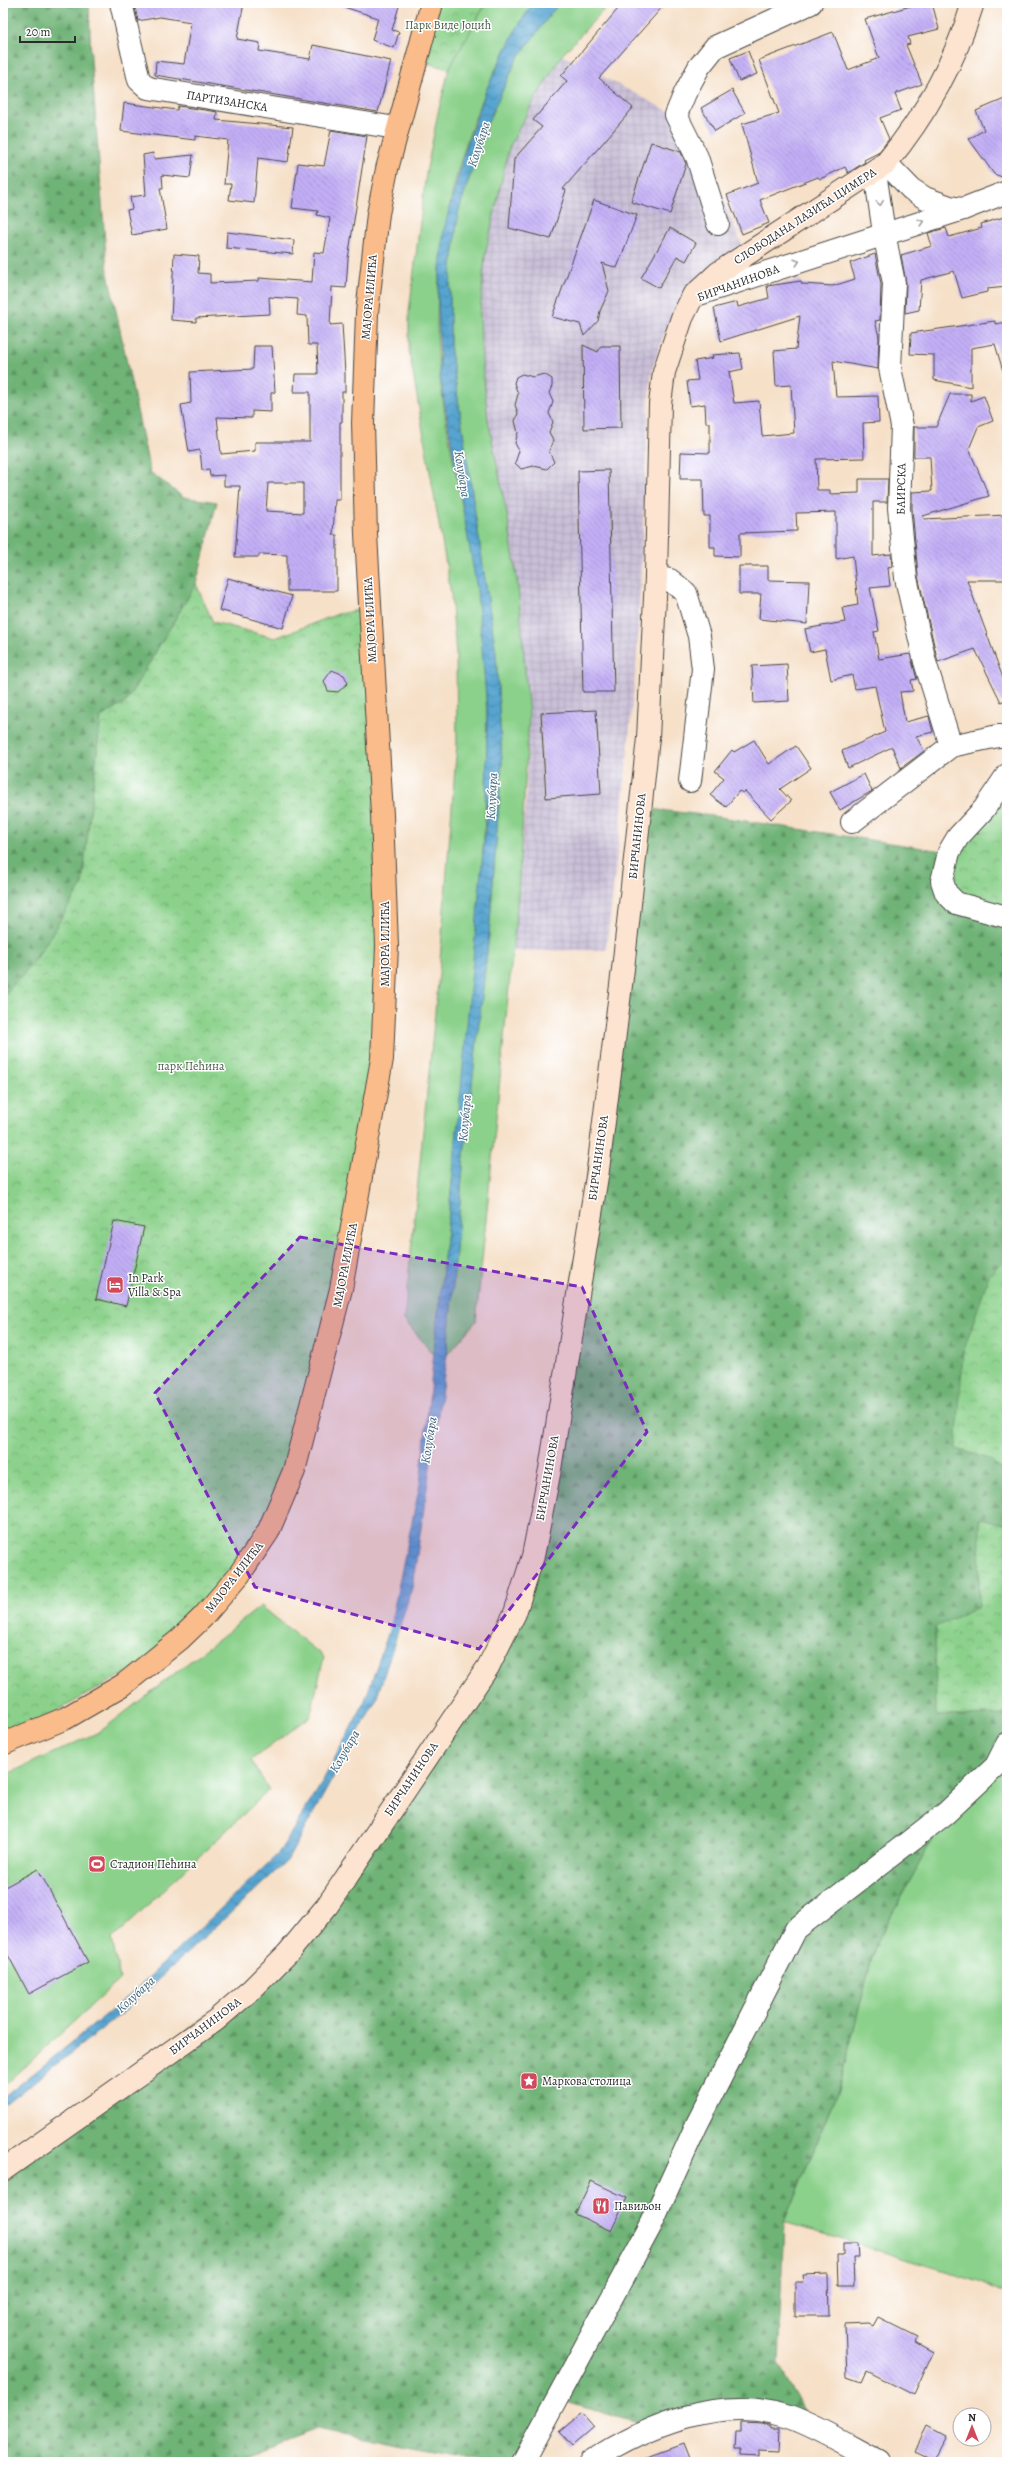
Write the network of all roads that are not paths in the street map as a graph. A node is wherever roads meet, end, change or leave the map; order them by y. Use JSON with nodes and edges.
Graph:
{"nodes":[{"id":1,"x":121,"y":3,"type":"edge"},
{"id":2,"x":432,"y":3,"type":"edge"},
{"id":3,"x":811,"y":3,"type":"edge"},
{"id":4,"x":973,"y":3,"type":"edge"},
{"id":5,"x":396,"y":128,"type":"junction"},
{"id":6,"x":881,"y":168,"type":"junction"},
{"id":7,"x":1007,"y":192,"type":"edge"},
{"id":8,"x":963,"y":209,"type":"junction"},
{"id":9,"x":718,"y":224,"type":"dead end"},
{"id":10,"x":884,"y":234,"type":"junction"},
{"id":11,"x":694,"y":296,"type":"junction"},
{"id":12,"x":656,"y":577,"type":"junction"},
{"id":13,"x":1007,"y":736,"type":"edge"},
{"id":14,"x":951,"y":746,"type":"junction"},
{"id":15,"x":1007,"y":774,"type":"edge"},
{"id":16,"x":690,"y":782,"type":"dead end"},
{"id":17,"x":852,"y":822,"type":"dead end"},
{"id":18,"x":1007,"y":917,"type":"edge"},
{"id":19,"x":3,"y":1744,"type":"edge"},
{"id":20,"x":1007,"y":1744,"type":"edge"},
{"id":21,"x":3,"y":2170,"type":"edge"},
{"id":22,"x":523,"y":2462,"type":"edge"},
{"id":23,"x":590,"y":2462,"type":"edge"},
{"id":24,"x":879,"y":2462,"type":"edge"}],
"edges":[{"from":1,"to":5,"type":"street","name":"ПАРТИЗАНСКА"},
{"from":2,"to":5,"type":"main road","name":"МАЈОРА ИЛИЋА"},
{"from":3,"to":9,"type":"street"},
{"from":4,"to":6,"type":"main road","name":"СЛОБОДАНА ЛАЗИЋА ЦИМЕРА"},
{"from":5,"to":19,"type":"main road","name":"МАЈОРА ИЛИЋА"},
{"from":6,"to":8,"type":"street"},
{"from":6,"to":10,"type":"street","name":"БАИРСКА","one_way":true},
{"from":6,"to":11,"type":"main road","name":"СЛОБОДАНА ЛАЗИЋА ЦИМЕРА"},
{"from":7,"to":8,"type":"street","name":"БИРЧАНИНОВА"},
{"from":10,"to":8,"type":"street","name":"БИРЧАНИНОВА","one_way":true},
{"from":11,"to":10,"type":"street","name":"БИРЧАНИНОВА","one_way":true},
{"from":10,"to":14,"type":"street","name":"БАИРСКА"},
{"from":11,"to":12,"type":"main road","name":"БИРЧАНИНОВА"},
{"from":12,"to":16,"type":"street"},
{"from":12,"to":21,"type":"main road","name":"БИРЧАНИНОВА"},
{"from":13,"to":14,"type":"street"},
{"from":14,"to":17,"type":"street"},
{"from":15,"to":18,"type":"street"},
{"from":20,"to":22,"type":"street"},
{"from":23,"to":24,"type":"street"}]}
